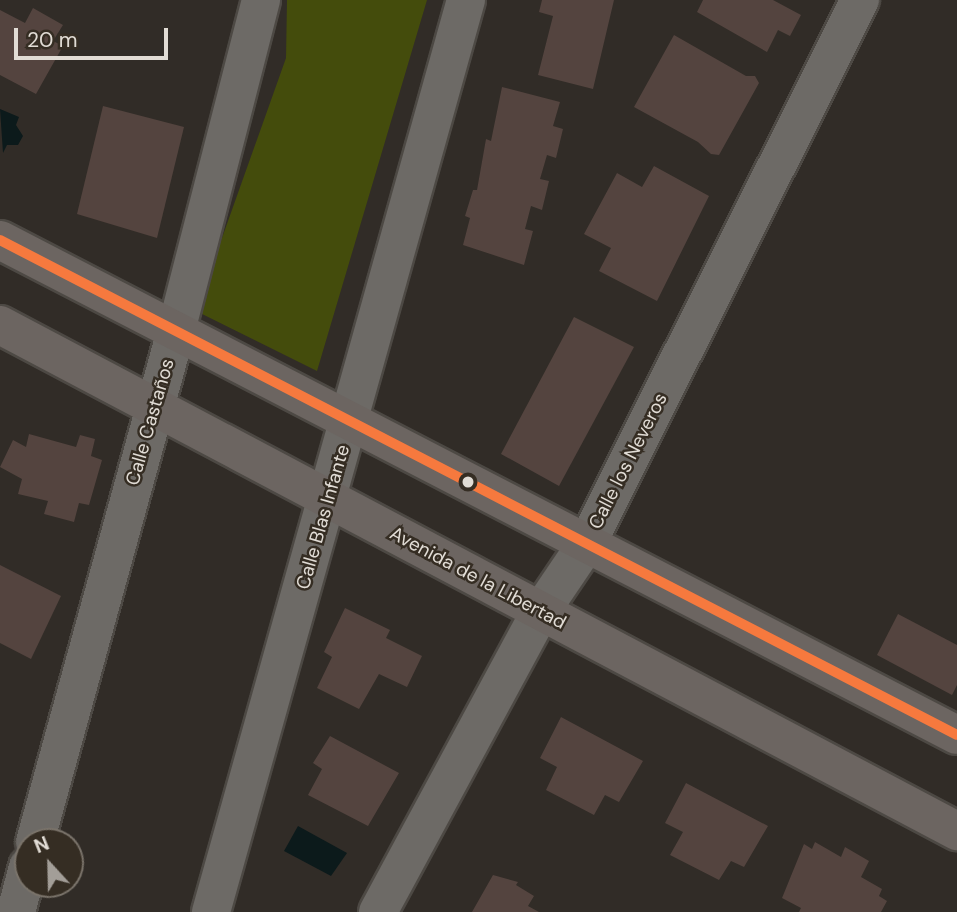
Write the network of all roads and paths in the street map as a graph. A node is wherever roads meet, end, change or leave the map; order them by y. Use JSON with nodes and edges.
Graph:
{"nodes":[{"id":1,"x":261,"y":0,"type":"edge"},
{"id":2,"x":466,"y":0,"type":"edge"},
{"id":3,"x":860,"y":0,"type":"edge"},
{"id":4,"x":0,"y":240,"type":"edge"},
{"id":5,"x":0,"y":325,"type":"edge"},
{"id":6,"x":176,"y":331,"type":"junction"},
{"id":7,"x":154,"y":406,"type":"junction"},
{"id":8,"x":351,"y":421,"type":"junction"},
{"id":9,"x":328,"y":498,"type":"junction"},
{"id":10,"x":587,"y":543,"type":"junction"},
{"id":11,"x":541,"y":611,"type":"junction"},
{"id":12,"x":957,"y":735,"type":"edge"},
{"id":13,"x":39,"y":828,"type":"edge"},
{"id":14,"x":957,"y":831,"type":"edge"},
{"id":15,"x":211,"y":912,"type":"edge"},
{"id":16,"x":379,"y":912,"type":"edge"}],
"edges":[{"from":1,"to":6,"type":"street","name":"Calle Castaños"},
{"from":2,"to":8,"type":"street","name":"Calle Blas Infante"},
{"from":3,"to":10,"type":"street","name":"Calle los Neveros"},
{"from":4,"to":6,"type":"street"},
{"from":5,"to":7,"type":"street","name":"Avenida de la Libertad"},
{"from":6,"to":7,"type":"street","name":"Calle Castaños"},
{"from":6,"to":8,"type":"street"},
{"from":7,"to":9,"type":"street","name":"Avenida de la Libertad"},
{"from":7,"to":13,"type":"street","name":"Calle Castaños"},
{"from":8,"to":9,"type":"street","name":"Calle Blas Infante"},
{"from":8,"to":10,"type":"street"},
{"from":9,"to":11,"type":"street","name":"Avenida de la Libertad"},
{"from":9,"to":15,"type":"street","name":"Calle Blas Infante"},
{"from":10,"to":11,"type":"street","name":"Calle los Neveros"},
{"from":10,"to":12,"type":"street"},
{"from":11,"to":14,"type":"street","name":"Avenida de la Libertad"},
{"from":11,"to":16,"type":"street","name":"Calle los Neveros"}]}
